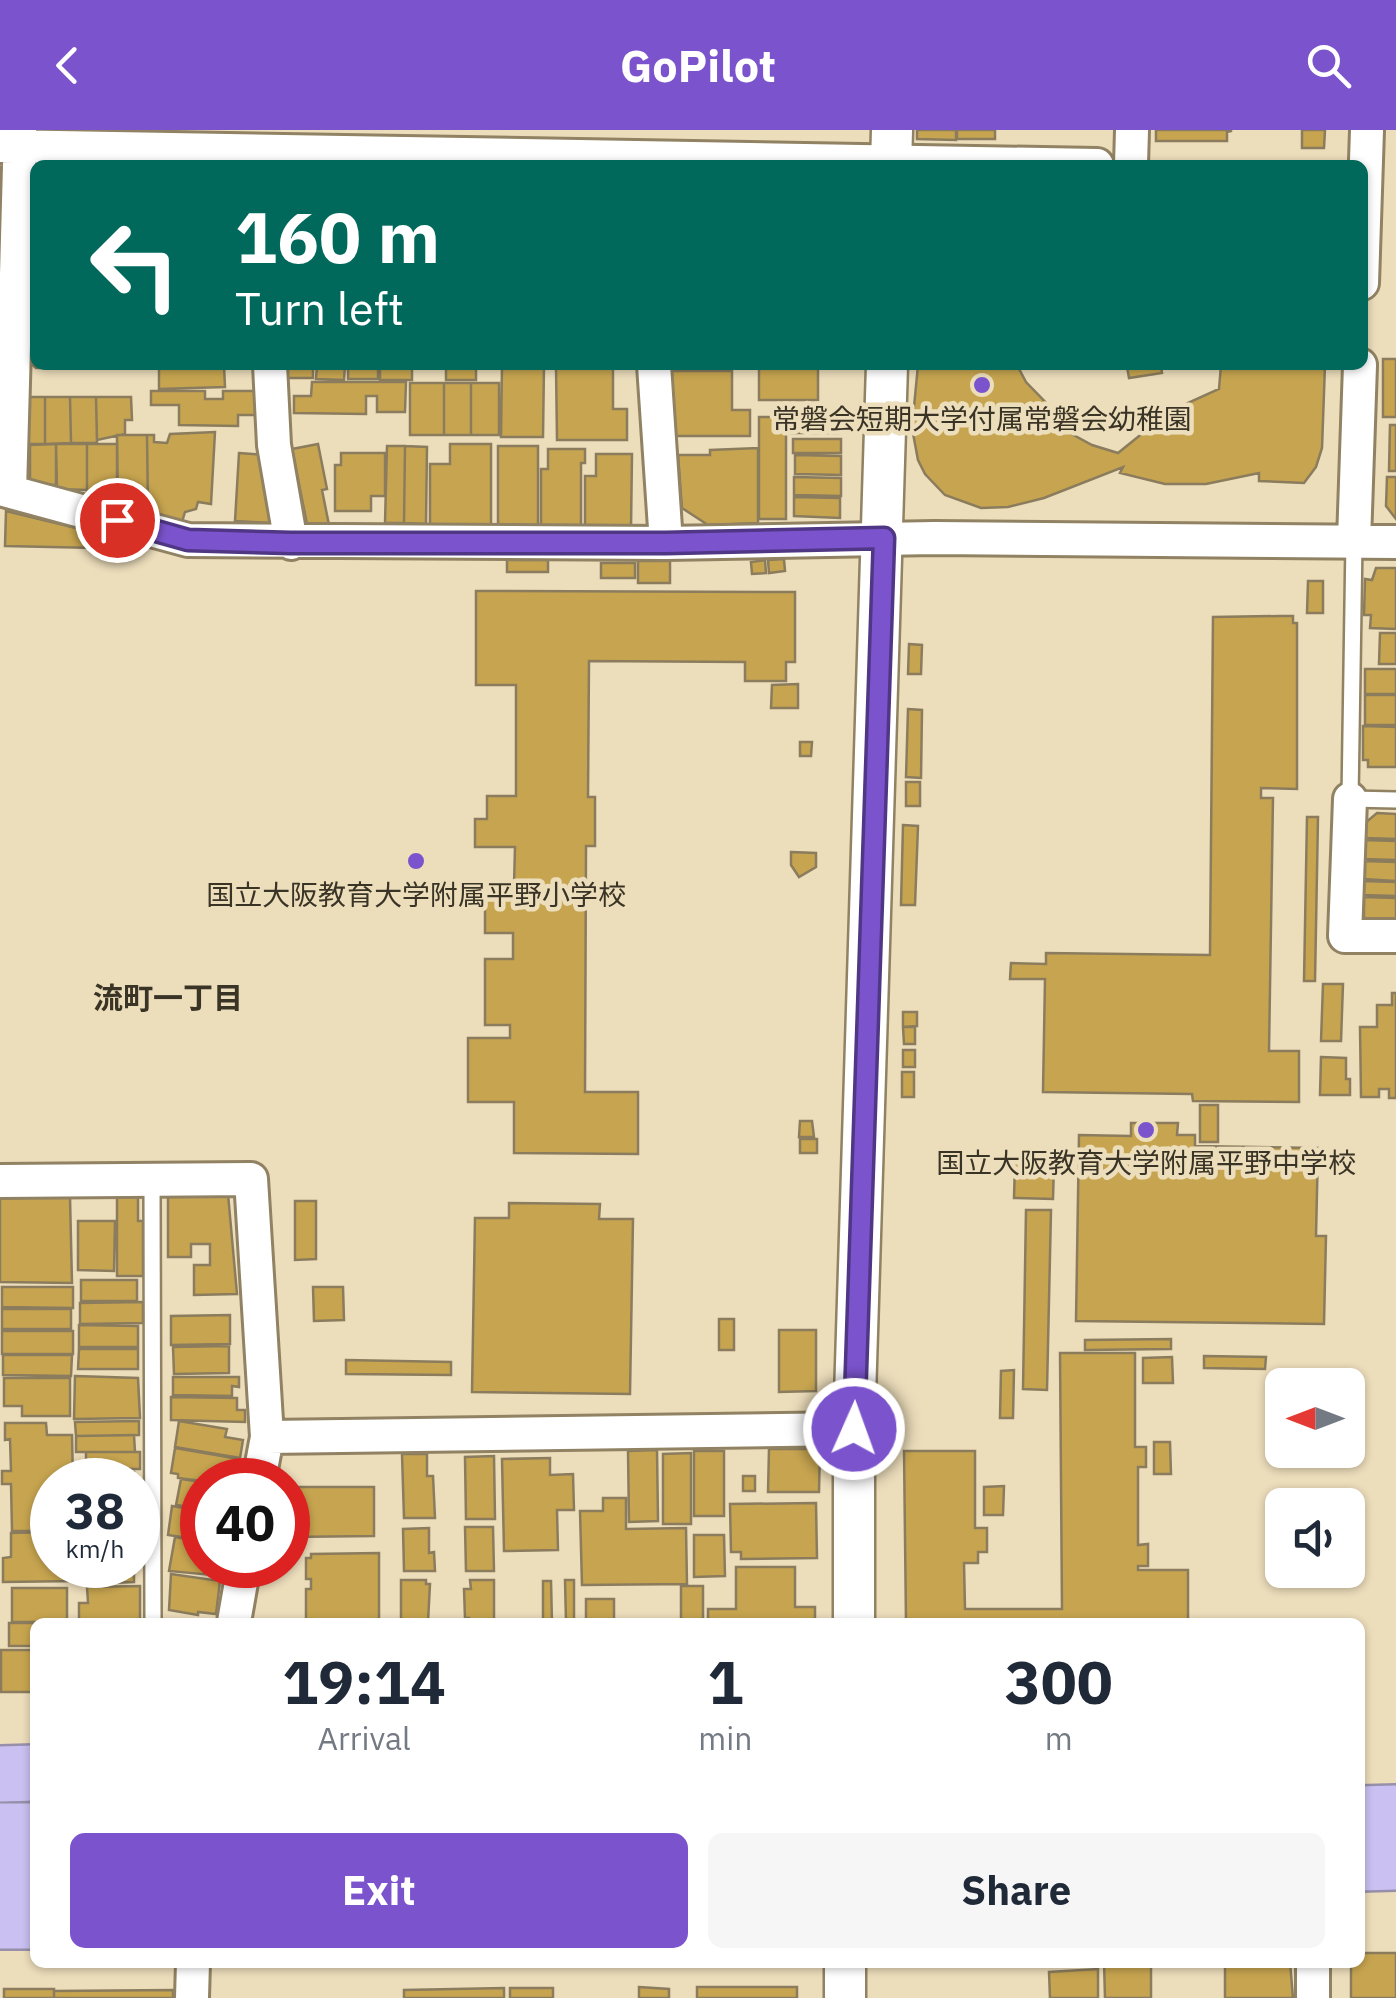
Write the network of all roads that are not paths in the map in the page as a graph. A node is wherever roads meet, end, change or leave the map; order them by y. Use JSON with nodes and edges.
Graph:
{"nodes":[{"id":1,"x":1132,"y":130,"type":"edge"},
{"id":2,"x":1367,"y":130,"type":"edge"},
{"id":3,"x":13,"y":141,"type":"edge"},
{"id":4,"x":453,"y":142,"type":"edge"},
{"id":5,"x":248,"y":149,"type":"edge"},
{"id":6,"x":651,"y":150,"type":"edge"},
{"id":7,"x":891,"y":152,"type":"edge"},
{"id":8,"x":524,"y":160,"type":"edge"},
{"id":9,"x":1018,"y":160,"type":"edge"},
{"id":10,"x":1130,"y":160,"type":"edge"},
{"id":11,"x":1375,"y":172,"type":"edge"},
{"id":12,"x":1368,"y":231,"type":"edge"},
{"id":13,"x":270,"y":370,"type":"edge"},
{"id":14,"x":654,"y":370,"type":"edge"},
{"id":15,"x":887,"y":370,"type":"edge"},
{"id":16,"x":1360,"y":370,"type":"edge"},
{"id":17,"x":5,"y":490,"type":"edge"},
{"id":18,"x":884,"y":538,"type":"junction"},
{"id":19,"x":1354,"y":540,"type":"junction"},
{"id":20,"x":1396,"y":542,"type":"edge"},
{"id":21,"x":291,"y":543,"type":"junction"},
{"id":22,"x":666,"y":543,"type":"junction"},
{"id":23,"x":1350,"y":798,"type":"junction"},
{"id":24,"x":1396,"y":800,"type":"edge"},
{"id":25,"x":1396,"y":936,"type":"edge"},
{"id":26,"x":152,"y":1180,"type":"junction"},
{"id":27,"x":0,"y":1181,"type":"edge"},
{"id":28,"x":854,"y":1429,"type":"junction"},
{"id":29,"x":266,"y":1437,"type":"junction"},
{"id":30,"x":263,"y":1458,"type":"edge"},
{"id":31,"x":240,"y":1588,"type":"edge"},
{"id":32,"x":153,"y":1618,"type":"edge"},
{"id":33,"x":235,"y":1618,"type":"edge"},
{"id":34,"x":854,"y":1618,"type":"edge"},
{"id":35,"x":30,"y":1773,"type":"edge"},
{"id":36,"x":0,"y":1774,"type":"edge"},
{"id":37,"x":1396,"y":1813,"type":"edge"},
{"id":38,"x":1365,"y":1814,"type":"edge"},
{"id":39,"x":0,"y":1831,"type":"edge"},
{"id":40,"x":30,"y":1831,"type":"edge"},
{"id":41,"x":1365,"y":1862,"type":"edge"},
{"id":42,"x":1396,"y":1862,"type":"edge"},
{"id":43,"x":0,"y":1876,"type":"edge"},
{"id":44,"x":30,"y":1876,"type":"edge"},
{"id":45,"x":0,"y":1921,"type":"edge"},
{"id":46,"x":30,"y":1921,"type":"edge"},
{"id":47,"x":192,"y":1968,"type":"edge"},
{"id":48,"x":846,"y":1968,"type":"edge"},
{"id":49,"x":1313,"y":1968,"type":"edge"},
{"id":50,"x":192,"y":1998,"type":"edge"},
{"id":51,"x":845,"y":1998,"type":"edge"},
{"id":52,"x":1313,"y":1998,"type":"edge"}],
"edges":[{"from":1,"to":10,"type":"street"},
{"from":2,"to":11,"type":"street"},
{"from":3,"to":5,"type":"street"},
{"from":3,"to":17,"type":"street"},
{"from":4,"to":5,"type":"street"},
{"from":4,"to":8,"type":"street"},
{"from":6,"to":7,"type":"street"},
{"from":6,"to":8,"type":"street"},
{"from":7,"to":9,"type":"street"},
{"from":11,"to":12,"type":"street"},
{"from":13,"to":21,"type":"street"},
{"from":14,"to":22,"type":"street"},
{"from":15,"to":18,"type":"street"},
{"from":16,"to":19,"type":"street"},
{"from":17,"to":21,"type":"street"},
{"from":18,"to":19,"type":"street"},
{"from":18,"to":22,"type":"street"},
{"from":18,"to":28,"type":"street"},
{"from":19,"to":20,"type":"street"},
{"from":19,"to":23,"type":"lane"},
{"from":21,"to":22,"type":"street"},
{"from":23,"to":24,"type":"lane"},
{"from":23,"to":25,"type":"street"},
{"from":26,"to":27,"type":"street"},
{"from":26,"to":29,"type":"street"},
{"from":26,"to":32,"type":"lane"},
{"from":28,"to":29,"type":"street"},
{"from":28,"to":34,"type":"street"},
{"from":29,"to":30,"type":"street"},
{"from":31,"to":33,"type":"street"},
{"from":35,"to":36,"type":"highway"},
{"from":37,"to":38,"type":"highway"},
{"from":39,"to":40,"type":"highway"},
{"from":41,"to":42,"type":"highway"},
{"from":43,"to":44,"type":"highway"},
{"from":45,"to":46,"type":"highway"},
{"from":47,"to":50,"type":"street"},
{"from":48,"to":51,"type":"street"},
{"from":49,"to":52,"type":"street"}]}
